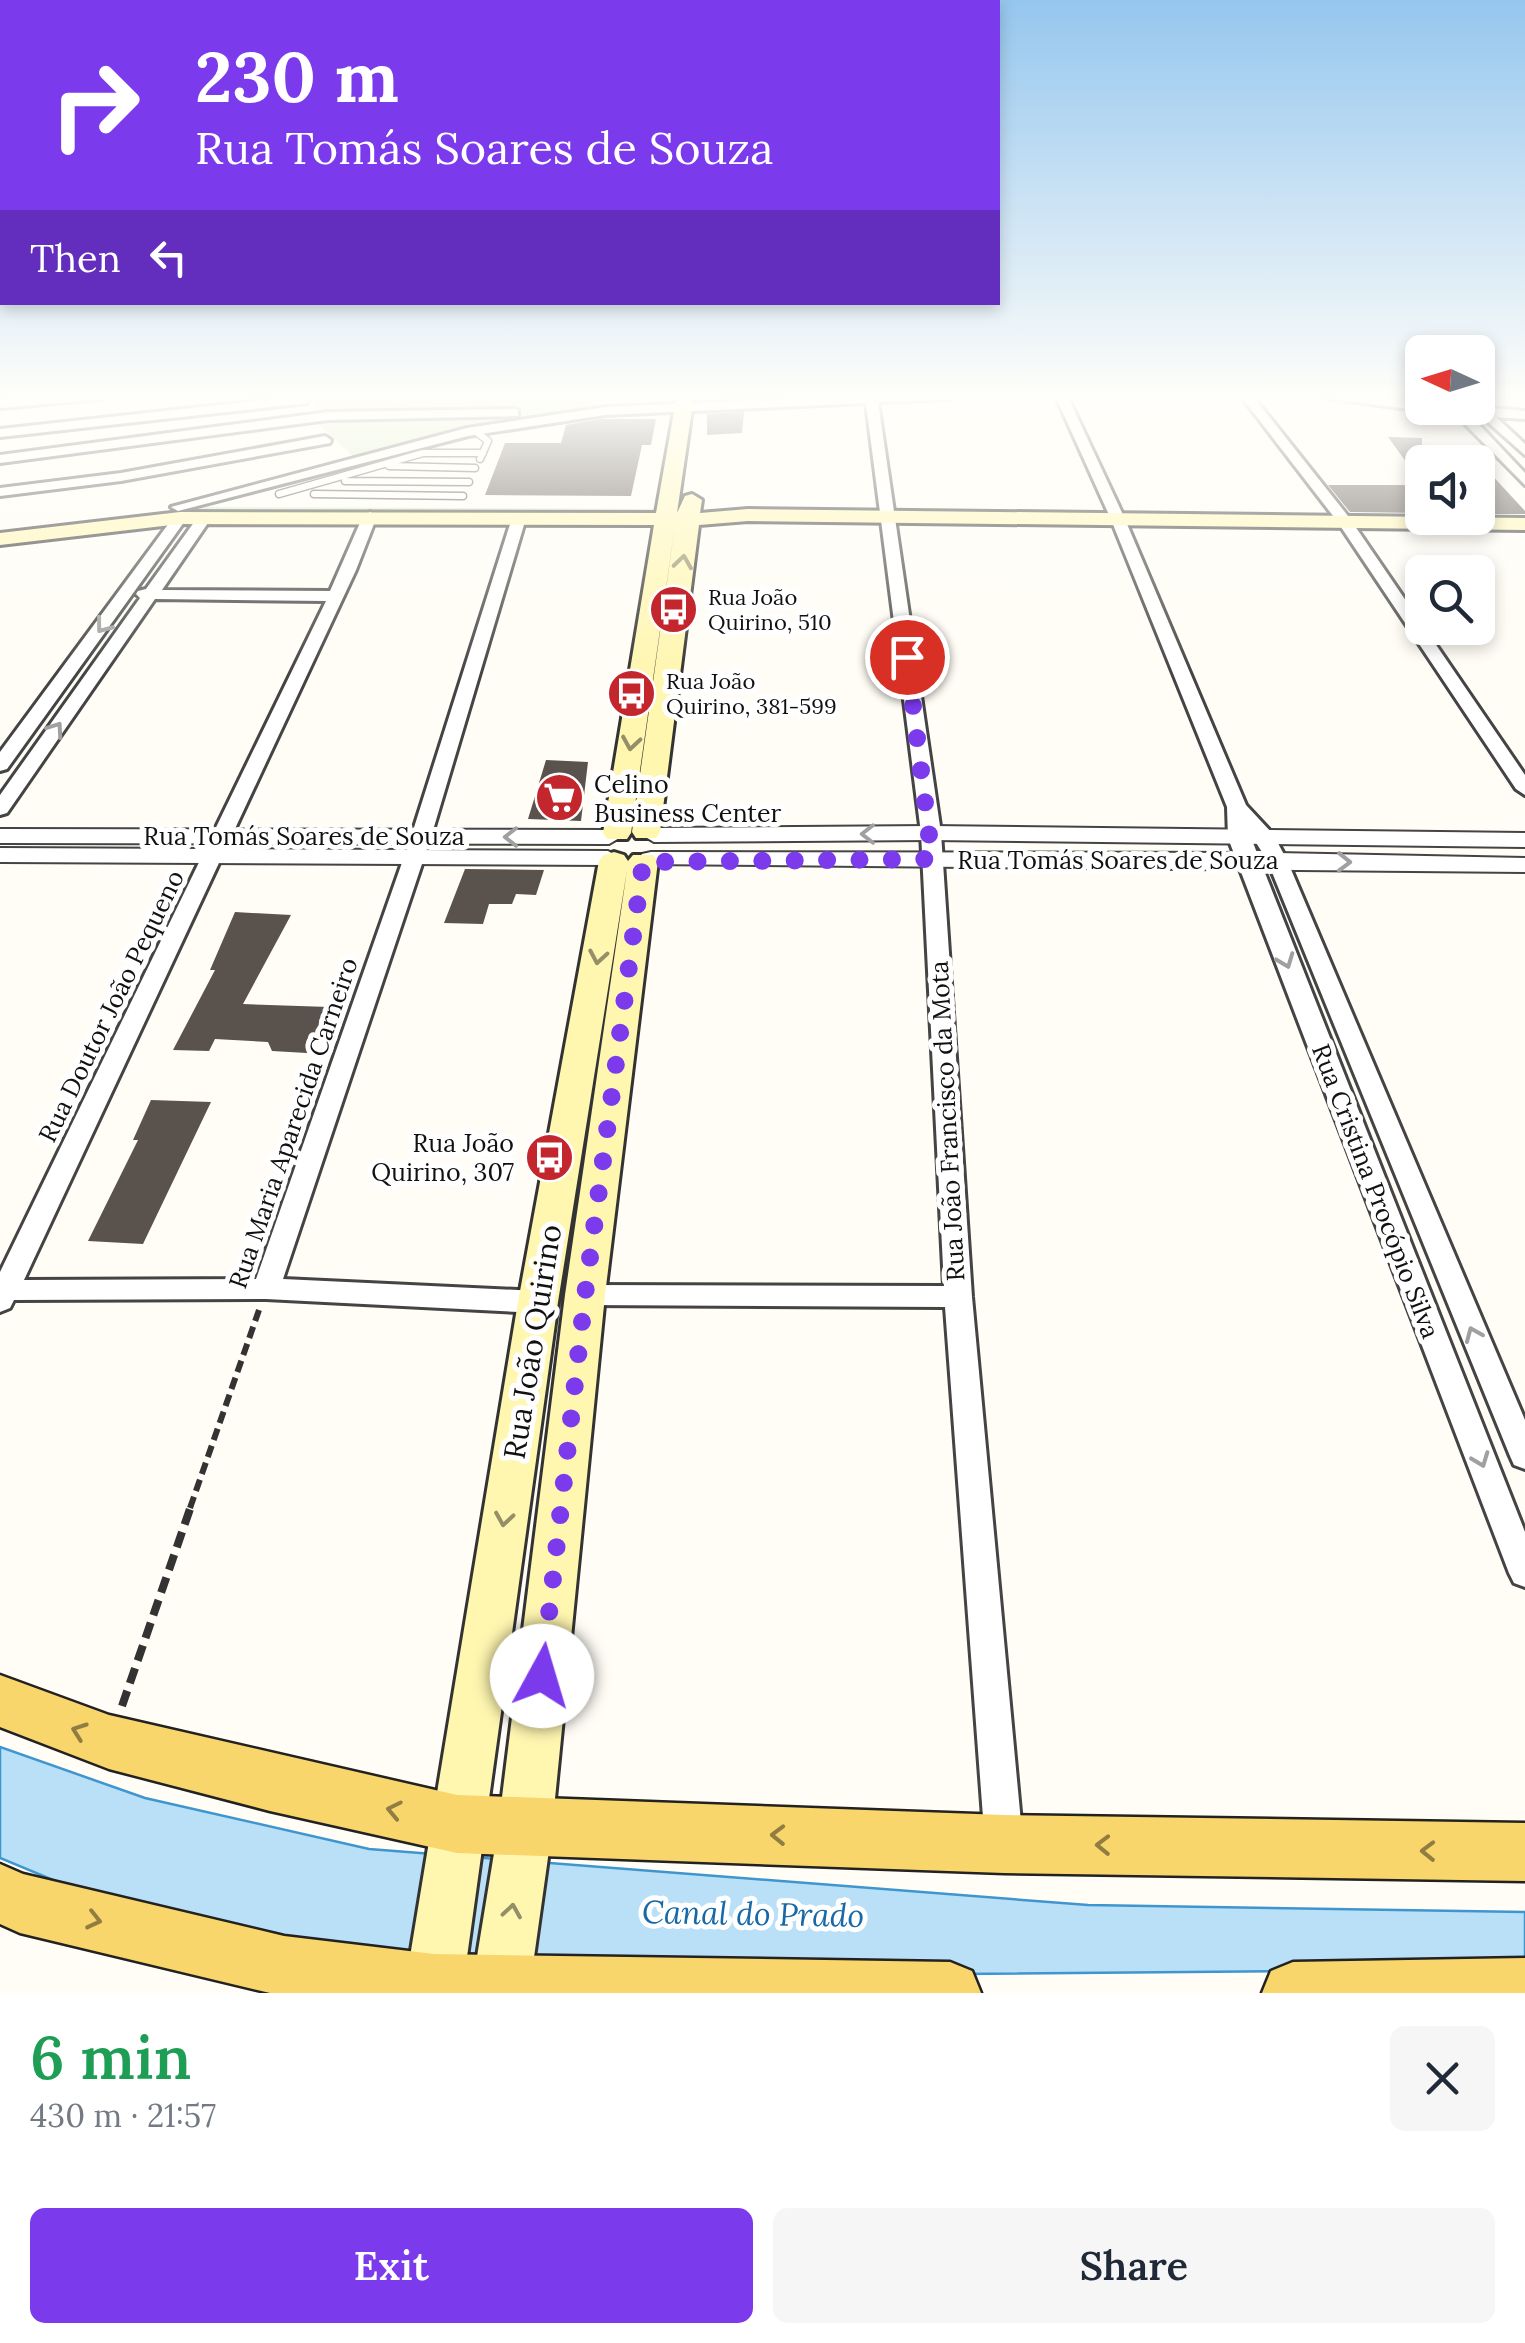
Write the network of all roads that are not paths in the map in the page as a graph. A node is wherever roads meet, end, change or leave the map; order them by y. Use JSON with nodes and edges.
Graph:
{"nodes":[{"id":1,"x":32,"y":488,"type":"edge"},
{"id":2,"x":253,"y":488,"type":"edge"},
{"id":3,"x":256,"y":488,"type":"edge"},
{"id":4,"x":309,"y":488,"type":"edge"},
{"id":5,"x":466,"y":488,"type":"edge"},
{"id":6,"x":680,"y":488,"type":"edge"},
{"id":7,"x":884,"y":488,"type":"edge"},
{"id":8,"x":1105,"y":488,"type":"edge"},
{"id":9,"x":1319,"y":488,"type":"edge"},
{"id":10,"x":0,"y":492,"type":"edge"},
{"id":11,"x":314,"y":494,"type":"dead end"},
{"id":12,"x":275,"y":499,"type":"junction"},
{"id":13,"x":461,"y":500,"type":"junction"},
{"id":14,"x":677,"y":508,"type":"junction"},
{"id":15,"x":179,"y":512,"type":"junction"},
{"id":16,"x":888,"y":515,"type":"junction"},
{"id":17,"x":1405,"y":515,"type":"edge"},
{"id":18,"x":1495,"y":515,"type":"edge"},
{"id":19,"x":370,"y":516,"type":"junction"},
{"id":20,"x":1525,"y":516,"type":"edge"},
{"id":21,"x":1118,"y":517,"type":"junction"},
{"id":22,"x":204,"y":518,"type":"junction"},
{"id":23,"x":519,"y":518,"type":"junction"},
{"id":24,"x":1343,"y":519,"type":"junction"},
{"id":25,"x":1525,"y":524,"type":"edge"},
{"id":26,"x":0,"y":529,"type":"edge"},
{"id":27,"x":0,"y":539,"type":"edge"},
{"id":28,"x":127,"y":594,"type":"junction"},
{"id":29,"x":152,"y":594,"type":"junction"},
{"id":30,"x":336,"y":596,"type":"junction"},
{"id":31,"x":0,"y":765,"type":"edge"},
{"id":32,"x":1525,"y":789,"type":"edge"},
{"id":33,"x":1236,"y":807,"type":"junction"},
{"id":34,"x":0,"y":808,"type":"edge"},
{"id":35,"x":0,"y":836,"type":"edge"},
{"id":36,"x":1525,"y":840,"type":"edge"},
{"id":37,"x":218,"y":846,"type":"junction"},
{"id":38,"x":417,"y":846,"type":"junction"},
{"id":39,"x":931,"y":846,"type":"junction"},
{"id":40,"x":630,"y":847,"type":"junction"},
{"id":41,"x":1242,"y":849,"type":"junction"},
{"id":42,"x":1272,"y":849,"type":"junction"},
{"id":43,"x":0,"y":854,"type":"edge"},
{"id":44,"x":1525,"y":866,"type":"edge"},
{"id":45,"x":1381,"y":1112,"type":"junction"},
{"id":46,"x":1346,"y":1113,"type":"junction"},
{"id":47,"x":266,"y":1289,"type":"junction"},
{"id":48,"x":2,"y":1294,"type":"edge"},
{"id":49,"x":585,"y":1295,"type":"junction"},
{"id":50,"x":958,"y":1297,"type":"junction"},
{"id":51,"x":538,"y":1302,"type":"junction"},
{"id":52,"x":1459,"y":1404,"type":"junction"},
{"id":53,"x":1504,"y":1406,"type":"junction"},
{"id":54,"x":1525,"y":1456,"type":"edge"},
{"id":55,"x":1525,"y":1573,"type":"edge"},
{"id":56,"x":0,"y":1701,"type":"edge"},
{"id":57,"x":456,"y":1834,"type":"junction"},
{"id":58,"x":524,"y":1838,"type":"junction"},
{"id":59,"x":1004,"y":1844,"type":"junction"},
{"id":60,"x":1525,"y":1852,"type":"edge"},
{"id":61,"x":0,"y":1894,"type":"edge"},
{"id":62,"x":435,"y":1978,"type":"edge"},
{"id":63,"x":501,"y":1985,"type":"edge"},
{"id":64,"x":1525,"y":1990,"type":"edge"},
{"id":65,"x":950,"y":1993,"type":"edge"},
{"id":66,"x":1293,"y":1993,"type":"edge"}],
"edges":[{"from":1,"to":10,"type":"street"},
{"from":2,"to":15,"type":"street"},
{"from":3,"to":12,"type":"main road"},
{"from":4,"to":12,"type":"lane"},
{"from":5,"to":13,"type":"lane"},
{"from":6,"to":14,"type":"main road","name":"Rua João Quirino"},
{"from":7,"to":16,"type":"street","name":"Rua João Francisco da Mota"},
{"from":8,"to":21,"type":"street","name":"Rua Cristina Procópio Silva"},
{"from":9,"to":24,"type":"street"},
{"from":11,"to":13,"type":"lane"},
{"from":12,"to":13,"type":"main road"},
{"from":12,"to":15,"type":"main road"},
{"from":13,"to":14,"type":"main road"},
{"from":14,"to":16,"type":"main road"},
{"from":14,"to":23,"type":"main road"},
{"from":14,"to":40,"type":"main road","name":"Rua João Quirino"},
{"from":15,"to":22,"type":"main road"},
{"from":15,"to":26,"type":"main road"},
{"from":15,"to":27,"type":"main road"},
{"from":15,"to":28,"type":"street"},
{"from":16,"to":21,"type":"main road"},
{"from":16,"to":39,"type":"street","name":"Rua João Francisco da Mota"},
{"from":17,"to":24,"type":"main road"},
{"from":18,"to":20,"type":"main road"},
{"from":19,"to":22,"type":"main road"},
{"from":19,"to":23,"type":"main road"},
{"from":19,"to":30,"type":"street","name":"Rua Doutor João Pequeno"},
{"from":21,"to":24,"type":"main road"},
{"from":21,"to":33,"type":"street","name":"Rua Cristina Procópio Silva"},
{"from":22,"to":29,"type":"street"},
{"from":23,"to":38,"type":"street","name":"Rua Maria Aparecida Carneiro"},
{"from":24,"to":25,"type":"main road"},
{"from":24,"to":32,"type":"street"},
{"from":28,"to":29,"type":"street"},
{"from":28,"to":31,"type":"street","one_way":true},
{"from":29,"to":30,"type":"street"},
{"from":34,"to":29,"type":"street","one_way":true},
{"from":30,"to":37,"type":"street","name":"Rua Doutor João Pequeno"},
{"from":33,"to":41,"type":"street","name":"Rua Cristina Procópio Silva"},
{"from":33,"to":42,"type":"street","name":"Rua Cristina Procópio Silva"},
{"from":35,"to":37,"type":"street","name":"Rua Tomás Soares de Souza"},
{"from":36,"to":42,"type":"street","name":"Rua Tomás Soares de Souza"},
{"from":37,"to":38,"type":"street","name":"Rua Tomás Soares de Souza"},
{"from":37,"to":43,"type":"street","name":"Rua Tomás Soares de Souza"},
{"from":37,"to":48,"type":"street","name":"Rua Doutor João Pequeno"},
{"from":38,"to":40,"type":"street","name":"Rua Tomás Soares de Souza"},
{"from":38,"to":47,"type":"street","name":"Rua Maria Aparecida Carneiro"},
{"from":39,"to":40,"type":"street","name":"Rua Tomás Soares de Souza"},
{"from":39,"to":41,"type":"street","name":"Rua Tomás Soares de Souza"},
{"from":39,"to":50,"type":"street","name":"Rua João Francisco da Mota"},
{"from":40,"to":49,"type":"main road","name":"Rua João Quirino"},
{"from":40,"to":51,"type":"main road","name":"Rua João Quirino","one_way":true},
{"from":41,"to":42,"type":"street","name":"Rua Tomás Soares de Souza"},
{"from":41,"to":46,"type":"street","name":"Rua Cristina Procópio Silva","one_way":true},
{"from":42,"to":44,"type":"street","name":"Rua Tomás Soares de Souza","one_way":true},
{"from":42,"to":45,"type":"street","name":"Rua Cristina Procópio Silva"},
{"from":45,"to":46,"type":"street"},
{"from":53,"to":45,"type":"street","name":"Rua Cristina Procópio Silva","one_way":true},
{"from":46,"to":52,"type":"street","name":"Rua Cristina Procópio Silva"},
{"from":47,"to":48,"type":"street"},
{"from":47,"to":51,"type":"street"},
{"from":49,"to":50,"type":"street"},
{"from":49,"to":58,"type":"main road","name":"Rua João Quirino"},
{"from":50,"to":59,"type":"street","name":"Rua João Francisco da Mota"},
{"from":51,"to":57,"type":"main road","name":"Rua João Quirino","one_way":true},
{"from":52,"to":53,"type":"street"},
{"from":52,"to":55,"type":"street","name":"Rua Cristina Procópio Silva","one_way":true},
{"from":53,"to":54,"type":"street","name":"Rua Cristina Procópio Silva"},
{"from":57,"to":56,"type":"main road","one_way":true},
{"from":57,"to":58,"type":"main road"},
{"from":57,"to":62,"type":"main road","name":"Rua João Quirino"},
{"from":59,"to":58,"type":"main road","one_way":true},
{"from":63,"to":58,"type":"main road","name":"Rua João Quirino","one_way":true},
{"from":60,"to":59,"type":"main road","one_way":true},
{"from":61,"to":62,"type":"main road","one_way":true},
{"from":62,"to":63,"type":"main road"},
{"from":63,"to":65,"type":"main road"},
{"from":64,"to":66,"type":"main road"}]}
